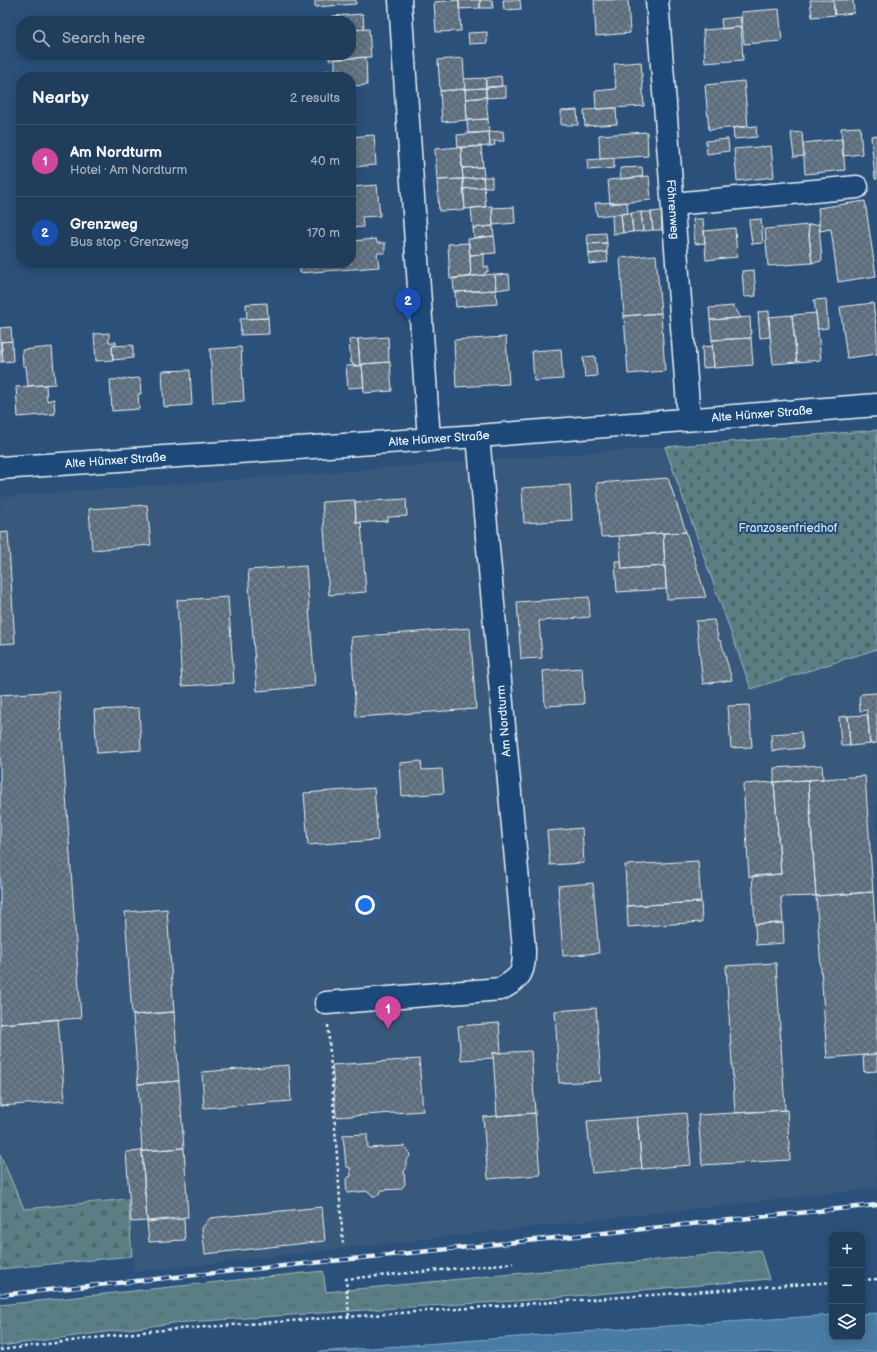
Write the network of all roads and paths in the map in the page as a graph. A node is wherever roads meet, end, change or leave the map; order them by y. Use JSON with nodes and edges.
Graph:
{"nodes":[{"id":1,"x":400,"y":0,"type":"edge"},
{"id":2,"x":657,"y":0,"type":"edge"},
{"id":3,"x":857,"y":187,"type":"dead end"},
{"id":4,"x":673,"y":204,"type":"junction"},
{"id":5,"x":877,"y":405,"type":"edge"},
{"id":6,"x":689,"y":418,"type":"junction"},
{"id":7,"x":478,"y":436,"type":"junction"},
{"id":8,"x":429,"y":440,"type":"junction"},
{"id":9,"x":0,"y":468,"type":"edge"},
{"id":10,"x":326,"y":1003,"type":"joint"},
{"id":11,"x":343,"y":1244,"type":"dead end"},
{"id":12,"x":512,"y":1263,"type":"dead end"},
{"id":13,"x":877,"y":1279,"type":"edge"},
{"id":14,"x":865,"y":1280,"type":"edge"},
{"id":15,"x":829,"y":1282,"type":"edge"},
{"id":16,"x":349,"y":1316,"type":"junction"},
{"id":17,"x":0,"y":1350,"type":"edge"}],
"edges":[{"from":1,"to":8,"type":"street"},
{"from":2,"to":4,"type":"street","name":"Föhrenweg"},
{"from":3,"to":4,"type":"street"},
{"from":4,"to":6,"type":"street","name":"Föhrenweg"},
{"from":5,"to":6,"type":"street","name":"Alte Hünxer Straße"},
{"from":6,"to":7,"type":"street","name":"Alte Hünxer Straße"},
{"from":7,"to":8,"type":"street","name":"Alte Hünxer Straße"},
{"from":7,"to":10,"type":"street","name":"Am Nordturm"},
{"from":8,"to":9,"type":"street","name":"Alte Hünxer Straße"},
{"from":10,"to":11,"type":"path"},
{"from":12,"to":16,"type":"path"},
{"from":13,"to":14,"type":"path"},
{"from":15,"to":16,"type":"path"},
{"from":16,"to":17,"type":"path"}]}
